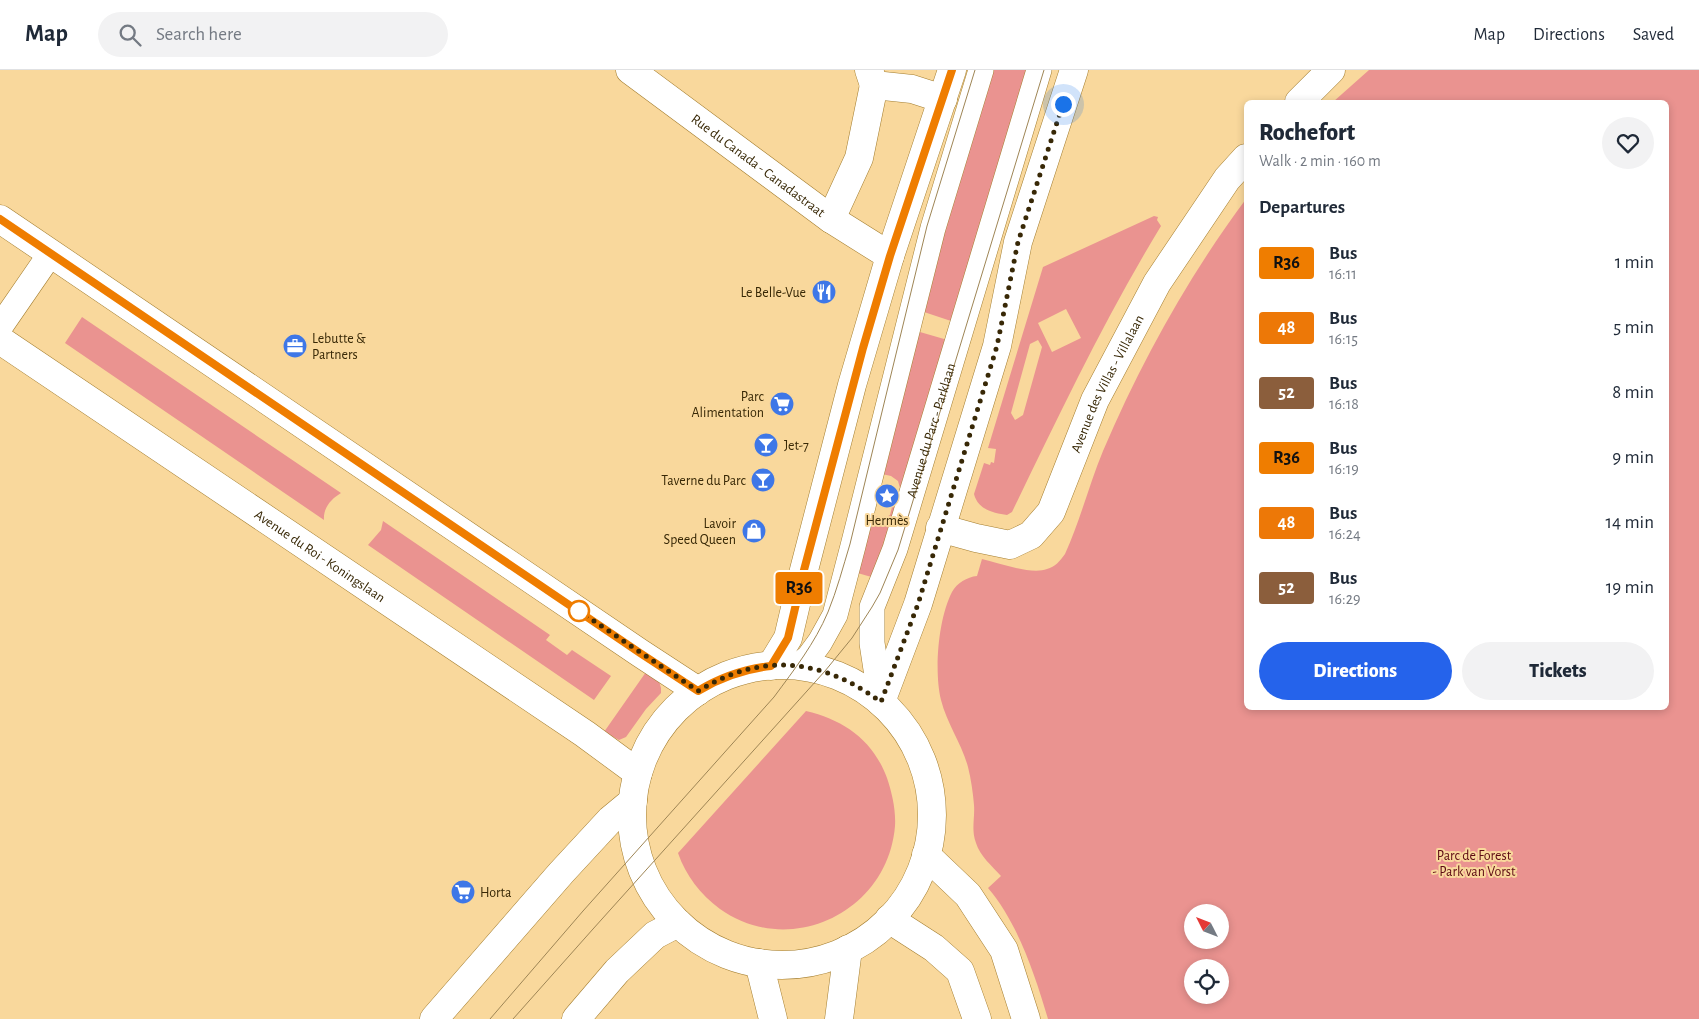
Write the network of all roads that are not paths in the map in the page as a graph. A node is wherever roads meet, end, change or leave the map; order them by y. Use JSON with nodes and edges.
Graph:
{"nodes":[{"id":1,"x":630,"y":70,"type":"edge"},
{"id":2,"x":952,"y":70,"type":"edge"},
{"id":3,"x":981,"y":70,"type":"edge"},
{"id":4,"x":1039,"y":70,"type":"edge"},
{"id":5,"x":1074,"y":70,"type":"edge"},
{"id":6,"x":1331,"y":70,"type":"edge"},
{"id":7,"x":872,"y":78,"type":"edge"},
{"id":8,"x":943,"y":99,"type":"junction"},
{"id":9,"x":1301,"y":100,"type":"edge"},
{"id":10,"x":1244,"y":160,"type":"edge"},
{"id":11,"x":0,"y":219,"type":"edge"},
{"id":12,"x":831,"y":219,"type":"junction"},
{"id":13,"x":52,"y":253,"type":"junction"},
{"id":14,"x":890,"y":256,"type":"junction"},
{"id":15,"x":0,"y":327,"type":"edge"},
{"id":16,"x":0,"y":340,"type":"edge"},
{"id":17,"x":940,"y":528,"type":"junction"},
{"id":18,"x":771,"y":666,"type":"junction"},
{"id":19,"x":798,"y":666,"type":"junction"},
{"id":20,"x":698,"y":691,"type":"junction"},
{"id":21,"x":881,"y":702,"type":"junction"},
{"id":22,"x":638,"y":773,"type":"junction"},
{"id":23,"x":633,"y":801,"type":"junction"},
{"id":24,"x":926,"y":855,"type":"junction"},
{"id":25,"x":889,"y":919,"type":"junction"},
{"id":26,"x":678,"y":923,"type":"junction"},
{"id":27,"x":848,"y":949,"type":"junction"},
{"id":28,"x":759,"y":963,"type":"junction"},
{"id":29,"x":434,"y":1019,"type":"edge"},
{"id":30,"x":576,"y":1019,"type":"edge"},
{"id":31,"x":773,"y":1019,"type":"edge"},
{"id":32,"x":839,"y":1019,"type":"edge"},
{"id":33,"x":977,"y":1019,"type":"edge"},
{"id":34,"x":1026,"y":1019,"type":"edge"}],
"edges":[{"from":1,"to":12,"type":"street","name":"Rue du Canada - Canadastraat"},
{"from":2,"to":8,"type":"street"},
{"from":3,"to":19,"type":"lane"},
{"from":4,"to":21,"type":"lane","name":"Avenue du Parc - Parklaan"},
{"from":5,"to":17,"type":"street"},
{"from":6,"to":9,"type":"street"},
{"from":7,"to":8,"type":"street"},
{"from":7,"to":12,"type":"street"},
{"from":8,"to":14,"type":"street"},
{"from":10,"to":17,"type":"street","name":"Avenue des Villas - Villalaan"},
{"from":11,"to":13,"type":"street"},
{"from":12,"to":14,"type":"street","name":"Rue du Canada - Canadastraat"},
{"from":13,"to":15,"type":"lane"},
{"from":13,"to":20,"type":"street"},
{"from":14,"to":18,"type":"street"},
{"from":16,"to":22,"type":"street","name":"Avenue du Roi - Koningslaan"},
{"from":17,"to":21,"type":"street"},
{"from":18,"to":19,"type":"street"},
{"from":18,"to":20,"type":"street"},
{"from":19,"to":21,"type":"street"},
{"from":20,"to":22,"type":"street"},
{"from":21,"to":24,"type":"street"},
{"from":22,"to":23,"type":"street"},
{"from":23,"to":26,"type":"street"},
{"from":23,"to":29,"type":"street"},
{"from":24,"to":25,"type":"street"},
{"from":24,"to":34,"type":"street"},
{"from":25,"to":27,"type":"street"},
{"from":25,"to":33,"type":"street"},
{"from":26,"to":28,"type":"street"},
{"from":26,"to":30,"type":"street"},
{"from":27,"to":28,"type":"street"},
{"from":27,"to":32,"type":"street"},
{"from":28,"to":31,"type":"street"}]}
